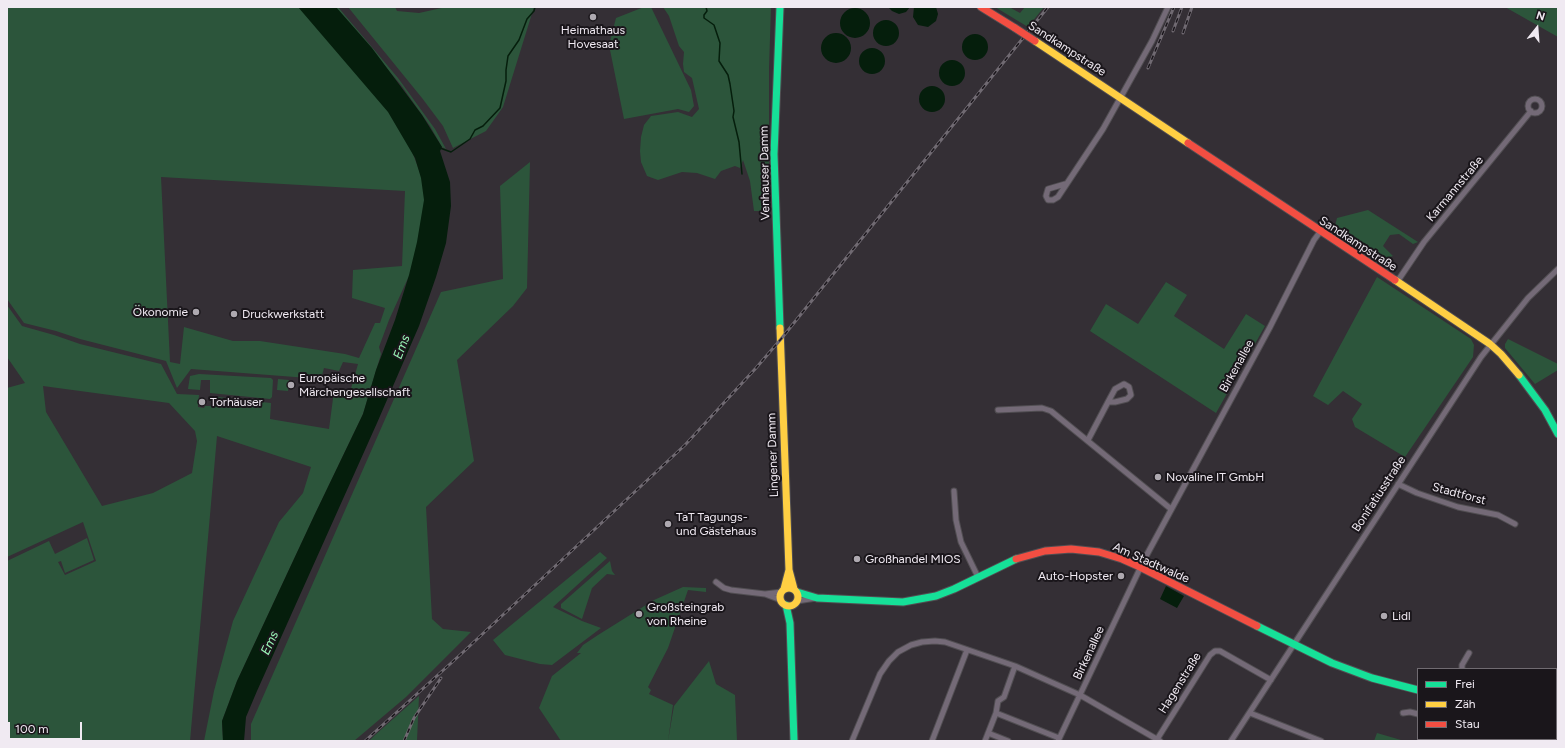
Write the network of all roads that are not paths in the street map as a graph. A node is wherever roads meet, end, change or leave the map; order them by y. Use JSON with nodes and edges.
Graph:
{"nodes":[{"id":1,"x":780,"y":7,"type":"edge"},
{"id":2,"x":981,"y":7,"type":"edge"},
{"id":3,"x":1168,"y":7,"type":"edge"},
{"id":4,"x":1120,"y":97,"type":"junction"},
{"id":5,"x":1531,"y":111,"type":"dead end"},
{"id":6,"x":1065,"y":184,"type":"dead end"},
{"id":7,"x":1320,"y":232,"type":"junction"},
{"id":8,"x":1558,"y":269,"type":"edge"},
{"id":9,"x":1397,"y":282,"type":"junction"},
{"id":10,"x":781,"y":339,"type":"joint"},
{"id":11,"x":1490,"y":344,"type":"junction"},
{"id":12,"x":1108,"y":402,"type":"junction"},
{"id":13,"x":998,"y":410,"type":"dead end"},
{"id":14,"x":1558,"y":434,"type":"edge"},
{"id":15,"x":1088,"y":440,"type":"junction"},
{"id":16,"x":1398,"y":484,"type":"junction"},
{"id":17,"x":954,"y":491,"type":"dead end"},
{"id":18,"x":1171,"y":509,"type":"junction"},
{"id":19,"x":1515,"y":524,"type":"dead end"},
{"id":20,"x":1140,"y":567,"type":"junction"},
{"id":21,"x":789,"y":570,"type":"junction"},
{"id":22,"x":978,"y":577,"type":"junction"},
{"id":23,"x":716,"y":582,"type":"dead end"},
{"id":24,"x":783,"y":591,"type":"junction"},
{"id":25,"x":796,"y":591,"type":"junction"},
{"id":26,"x":765,"y":594,"type":"junction"},
{"id":27,"x":817,"y":598,"type":"junction"},
{"id":28,"x":783,"y":602,"type":"junction"},
{"id":29,"x":796,"y":603,"type":"junction"},
{"id":30,"x":790,"y":623,"type":"junction"},
{"id":31,"x":1294,"y":644,"type":"junction"},
{"id":32,"x":967,"y":650,"type":"junction"},
{"id":33,"x":1469,"y":653,"type":"dead end"},
{"id":34,"x":1016,"y":666,"type":"junction"},
{"id":35,"x":1462,"y":668,"type":"edge"},
{"id":36,"x":1271,"y":680,"type":"junction"},
{"id":37,"x":1417,"y":690,"type":"edge"},
{"id":38,"x":1080,"y":695,"type":"junction"},
{"id":39,"x":996,"y":713,"type":"junction"},
{"id":40,"x":1250,"y":713,"type":"junction"},
{"id":41,"x":1402,"y":713,"type":"dead end"},
{"id":42,"x":1417,"y":714,"type":"edge"},
{"id":43,"x":988,"y":733,"type":"junction"},
{"id":44,"x":1059,"y":740,"type":"edge"},
{"id":45,"x":1157,"y":740,"type":"edge"},
{"id":46,"x":794,"y":741,"type":"edge"},
{"id":47,"x":852,"y":741,"type":"edge"},
{"id":48,"x":932,"y":741,"type":"edge"},
{"id":49,"x":985,"y":741,"type":"edge"},
{"id":50,"x":1008,"y":741,"type":"edge"},
{"id":51,"x":1231,"y":741,"type":"edge"},
{"id":52,"x":1321,"y":741,"type":"edge"}],
"edges":[{"from":1,"to":10,"type":"street","name":"Venhauser Damm"},
{"from":2,"to":4,"type":"street","name":"Sandkampstraße","bridge":true},
{"from":3,"to":4,"type":"street"},
{"from":4,"to":6,"type":"street"},
{"from":4,"to":7,"type":"street","name":"Sandkampstraße"},
{"from":5,"to":9,"type":"street","name":"Karmannstraße"},
{"from":7,"to":9,"type":"street","name":"Sandkampstraße"},
{"from":7,"to":18,"type":"street","name":"Birkenallee"},
{"from":8,"to":11,"type":"street","name":"Bonifatiusstraße"},
{"from":9,"to":11,"type":"street","name":"Sandkampstraße"},
{"from":10,"to":21,"type":"street","name":"Lingener Damm"},
{"from":11,"to":14,"type":"street","name":"Sandkampstraße"},
{"from":11,"to":16,"type":"street","name":"Bonifatiusstraße"},
{"from":12,"to":12,"type":"street"},
{"from":12,"to":15,"type":"street"},
{"from":13,"to":15,"type":"street"},
{"from":15,"to":18,"type":"street"},
{"from":16,"to":19,"type":"street","name":"Stadtforst"},
{"from":16,"to":31,"type":"street","name":"Bonifatiusstraße"},
{"from":17,"to":22,"type":"street"},
{"from":18,"to":20,"type":"street","name":"Birkenallee"},
{"from":20,"to":22,"type":"street","name":"Am Stadtwalde"},
{"from":20,"to":31,"type":"street","name":"Am Stadtwalde"},
{"from":20,"to":38,"type":"street","name":"Birkenallee"},
{"from":21,"to":24,"type":"street","name":"Lingener Damm"},
{"from":21,"to":25,"type":"street","name":"Lingener Damm"},
{"from":22,"to":27,"type":"street","name":"Am Stadtwalde"},
{"from":23,"to":26,"type":"street"},
{"from":24,"to":25,"type":"street","name":"Am Stadtwalde"},
{"from":24,"to":26,"type":"street"},
{"from":24,"to":28,"type":"street","name":"Lingener Damm"},
{"from":25,"to":27,"type":"street","name":"Am Stadtwalde"},
{"from":25,"to":29,"type":"street","name":"Lingener Damm"},
{"from":26,"to":28,"type":"street"},
{"from":27,"to":29,"type":"street","name":"Am Stadtwalde"},
{"from":28,"to":29,"type":"street"},
{"from":28,"to":30,"type":"street"},
{"from":29,"to":30,"type":"street"},
{"from":30,"to":46,"type":"street"},
{"from":31,"to":36,"type":"street","name":"Bonifatiusstraße"},
{"from":31,"to":37,"type":"street","name":"Am Stadtwalde"},
{"from":32,"to":34,"type":"street"},
{"from":32,"to":47,"type":"street"},
{"from":32,"to":48,"type":"street"},
{"from":33,"to":35,"type":"street"},
{"from":34,"to":38,"type":"street"},
{"from":34,"to":39,"type":"street"},
{"from":36,"to":40,"type":"street","name":"Bonifatiusstraße"},
{"from":36,"to":45,"type":"street","name":"Hagenstraße"},
{"from":38,"to":44,"type":"street","name":"Birkenallee"},
{"from":38,"to":45,"type":"street"},
{"from":39,"to":43,"type":"street"},
{"from":39,"to":44,"type":"street"},
{"from":40,"to":51,"type":"street","name":"Bonifatiusstraße"},
{"from":40,"to":52,"type":"street"},
{"from":41,"to":42,"type":"street"},
{"from":43,"to":49,"type":"street"},
{"from":43,"to":50,"type":"street"}]}
